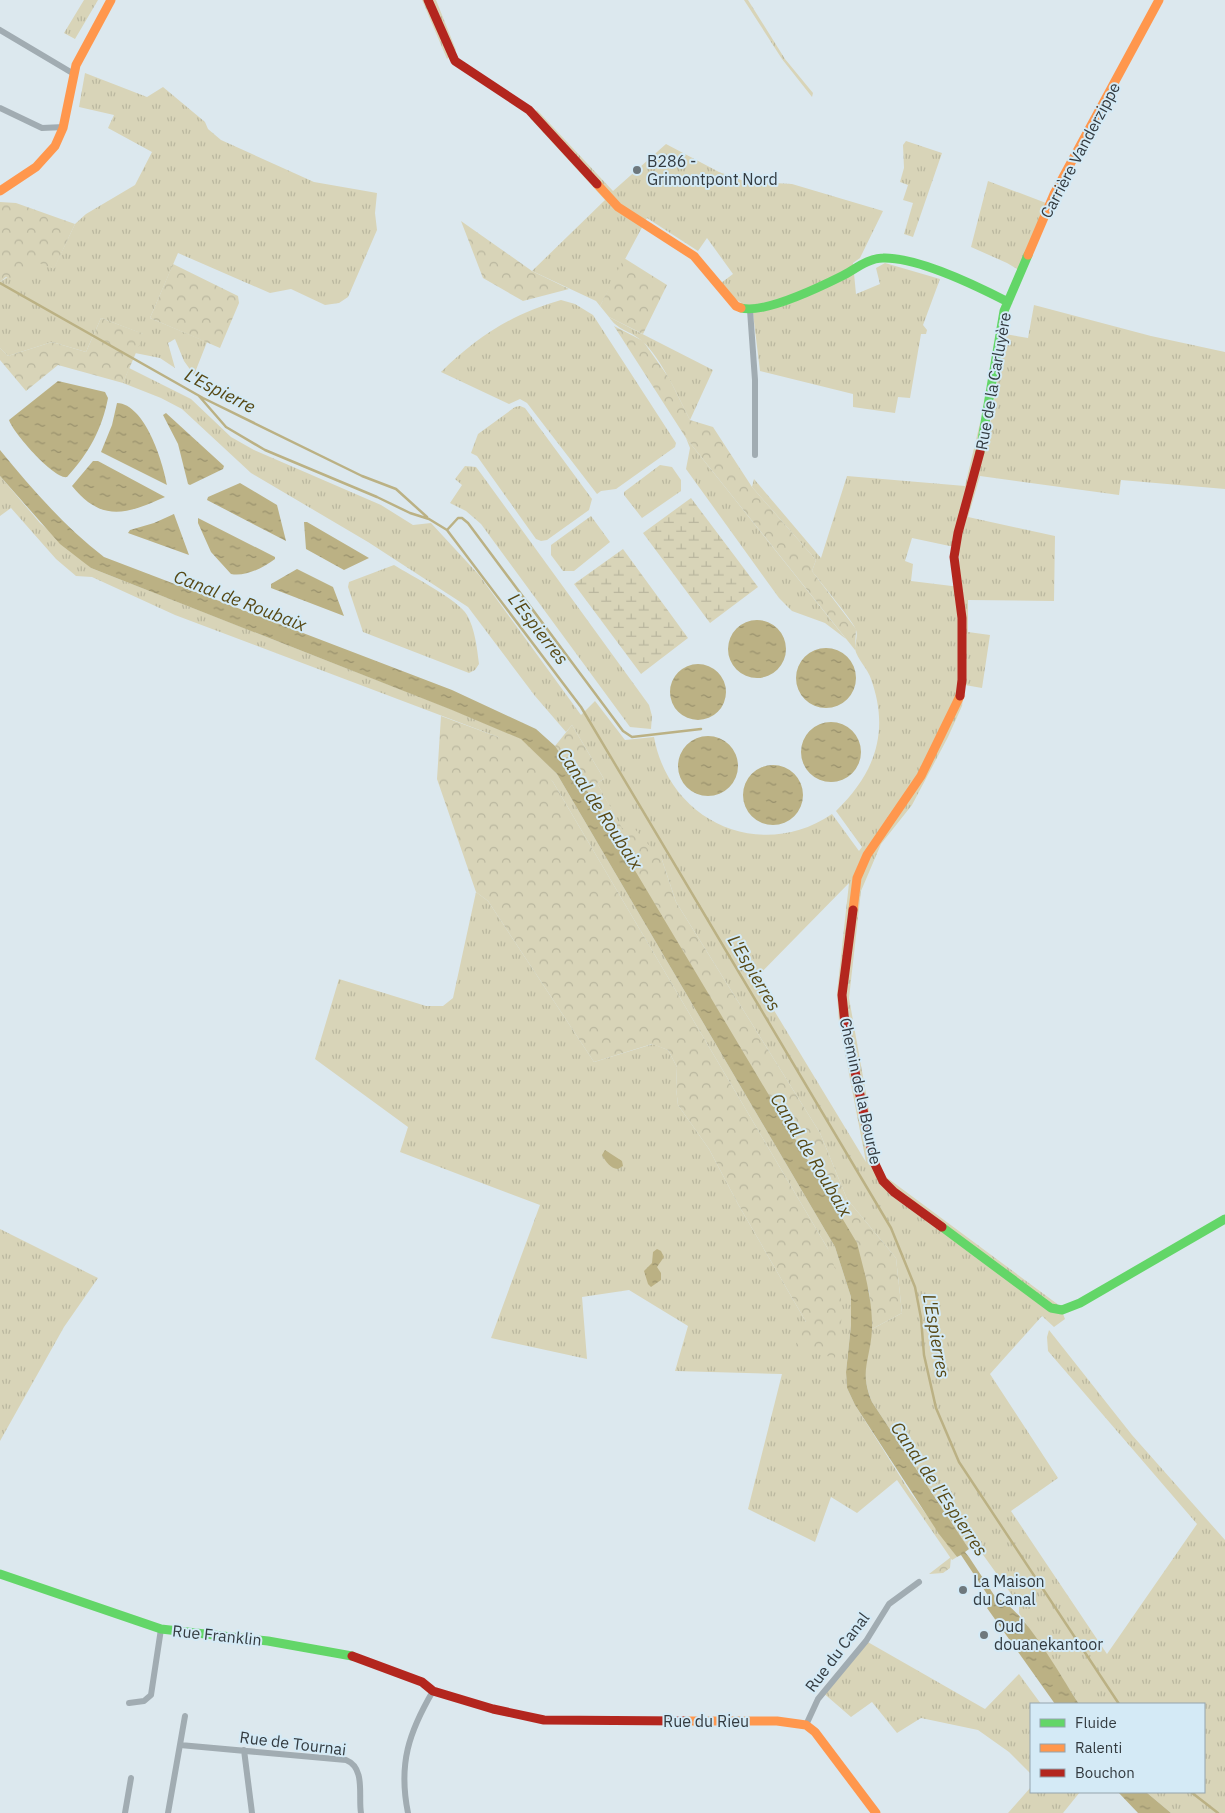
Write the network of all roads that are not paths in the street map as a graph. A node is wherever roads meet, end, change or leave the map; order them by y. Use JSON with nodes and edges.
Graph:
{"nodes":[{"id":1,"x":110,"y":0,"type":"edge"},
{"id":2,"x":428,"y":0,"type":"edge"},
{"id":3,"x":1159,"y":0,"type":"edge"},
{"id":4,"x":0,"y":30,"type":"edge"},
{"id":5,"x":74,"y":74,"type":"junction"},
{"id":6,"x":0,"y":108,"type":"edge"},
{"id":7,"x":64,"y":127,"type":"junction"},
{"id":8,"x":0,"y":191,"type":"edge"},
{"id":9,"x":1008,"y":302,"type":"junction"},
{"id":10,"x":750,"y":310,"type":"junction"},
{"id":11,"x":755,"y":455,"type":"dead end"},
{"id":12,"x":962,"y":680,"type":"joint"},
{"id":13,"x":1225,"y":1219,"type":"edge"},
{"id":14,"x":0,"y":1574,"type":"edge"},
{"id":15,"x":919,"y":1582,"type":"dead end"},
{"id":16,"x":161,"y":1629,"type":"junction"},
{"id":17,"x":433,"y":1691,"type":"junction"},
{"id":18,"x":129,"y":1703,"type":"dead end"},
{"id":19,"x":493,"y":1709,"type":"joint"},
{"id":20,"x":185,"y":1716,"type":"dead end"},
{"id":21,"x":806,"y":1725,"type":"junction"},
{"id":22,"x":180,"y":1745,"type":"junction"},
{"id":23,"x":244,"y":1750,"type":"junction"},
{"id":24,"x":130,"y":1778,"type":"dead end"},
{"id":25,"x":125,"y":1813,"type":"edge"},
{"id":26,"x":168,"y":1813,"type":"edge"},
{"id":27,"x":252,"y":1813,"type":"edge"},
{"id":28,"x":361,"y":1813,"type":"edge"},
{"id":29,"x":408,"y":1813,"type":"edge"},
{"id":30,"x":876,"y":1813,"type":"edge"}],
"edges":[{"from":1,"to":5,"type":"street"},
{"from":2,"to":10,"type":"street"},
{"from":3,"to":9,"type":"street","name":"Carrière Vanderzippe"},
{"from":4,"to":5,"type":"street"},
{"from":5,"to":7,"type":"street"},
{"from":6,"to":7,"type":"street"},
{"from":7,"to":8,"type":"street"},
{"from":9,"to":10,"type":"street","name":"Rue de la Carluyère"},
{"from":9,"to":12,"type":"street","name":"Rue de la Carluyère"},
{"from":10,"to":11,"type":"street"},
{"from":12,"to":13,"type":"street","name":"Chemin de la Bourde"},
{"from":14,"to":16,"type":"street","name":"Rue Franklin"},
{"from":15,"to":21,"type":"street","name":"Rue du Canal"},
{"from":16,"to":17,"type":"street","name":"Rue Franklin"},
{"from":16,"to":18,"type":"street"},
{"from":17,"to":19,"type":"street","name":"Rue Franklin"},
{"from":17,"to":29,"type":"street"},
{"from":19,"to":21,"type":"street","name":"Rue du Rieu"},
{"from":20,"to":22,"type":"street"},
{"from":21,"to":30,"type":"street"},
{"from":22,"to":23,"type":"street","name":"Rue de Tournai"},
{"from":22,"to":26,"type":"street"},
{"from":23,"to":27,"type":"street"},
{"from":23,"to":28,"type":"street","name":"Rue de Tournai"},
{"from":24,"to":25,"type":"street"}]}
